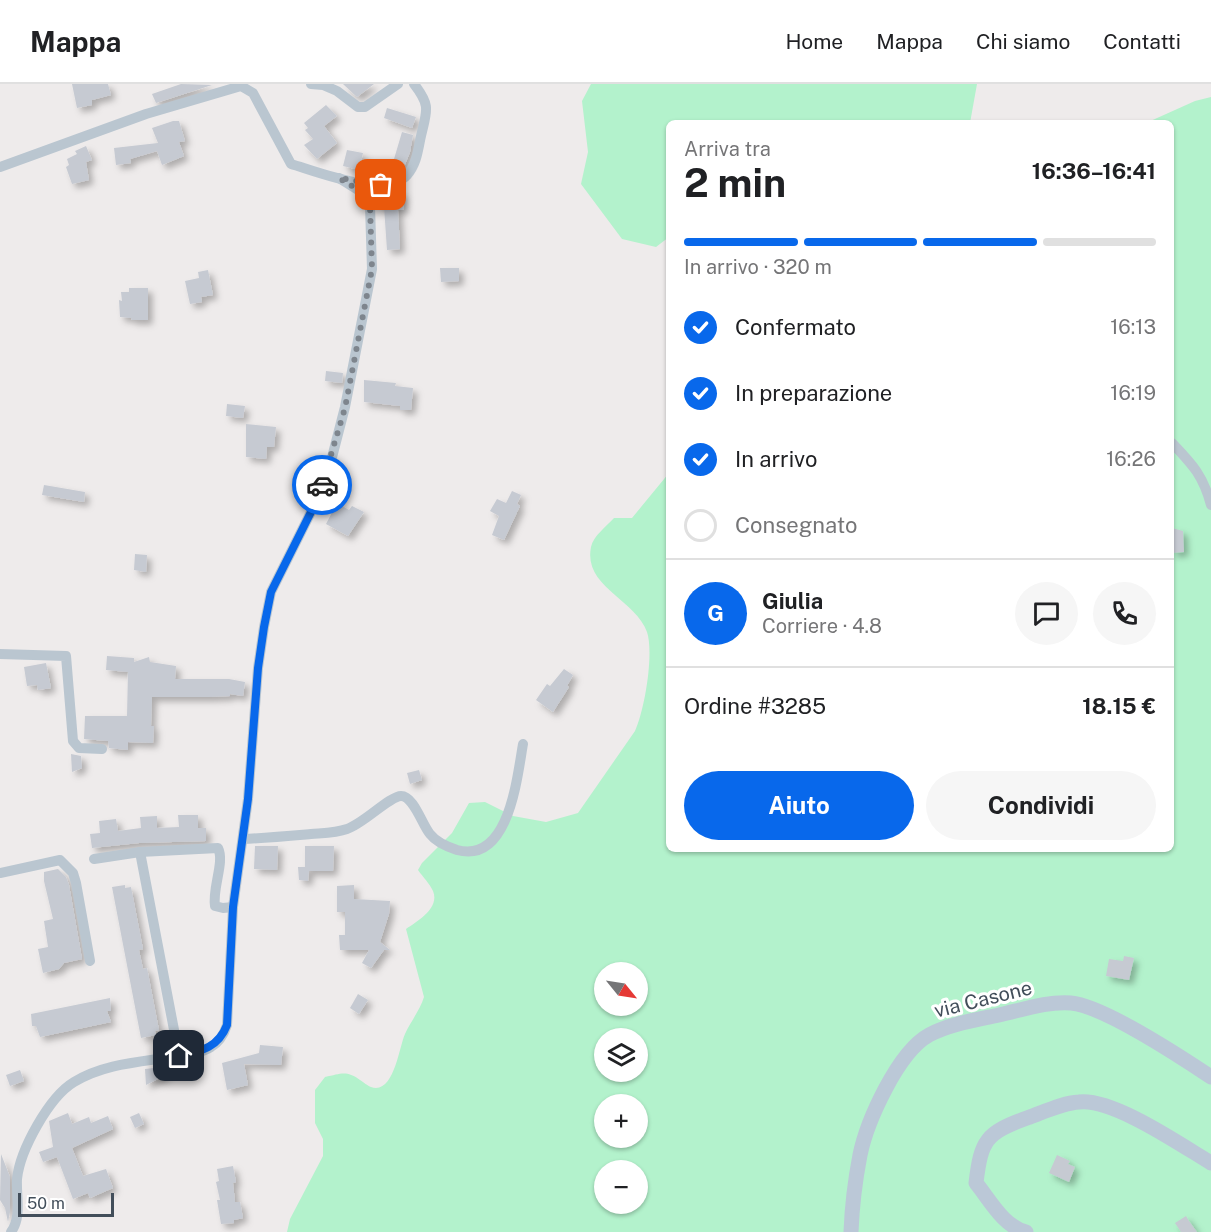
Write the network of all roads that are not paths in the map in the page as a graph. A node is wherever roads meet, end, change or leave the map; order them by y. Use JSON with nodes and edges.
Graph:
{"nodes":[{"id":1,"x":263,"y":84,"type":"edge"},
{"id":2,"x":311,"y":84,"type":"edge"},
{"id":3,"x":398,"y":84,"type":"edge"},
{"id":4,"x":414,"y":84,"type":"edge"},
{"id":5,"x":241,"y":85,"type":"edge"},
{"id":6,"x":253,"y":93,"type":"junction"},
{"id":7,"x":0,"y":167,"type":"edge"},
{"id":8,"x":339,"y":178,"type":"junction"},
{"id":9,"x":1174,"y":445,"type":"edge"},
{"id":10,"x":1211,"y":505,"type":"edge"},
{"id":11,"x":0,"y":654,"type":"edge"},
{"id":12,"x":523,"y":744,"type":"dead end"},
{"id":13,"x":102,"y":749,"type":"dead end"},
{"id":14,"x":243,"y":839,"type":"junction"},
{"id":15,"x":140,"y":852,"type":"junction"},
{"id":16,"x":94,"y":859,"type":"dead end"},
{"id":17,"x":0,"y":873,"type":"edge"},
{"id":18,"x":233,"y":907,"type":"junction"},
{"id":19,"x":90,"y":962,"type":"dead end"},
{"id":20,"x":179,"y":1056,"type":"junction"},
{"id":21,"x":1211,"y":1077,"type":"edge"},
{"id":22,"x":1211,"y":1163,"type":"edge"},
{"id":23,"x":11,"y":1232,"type":"edge"},
{"id":24,"x":851,"y":1232,"type":"edge"},
{"id":25,"x":1026,"y":1232,"type":"edge"}],
"edges":[{"from":1,"to":6,"type":"street"},
{"from":2,"to":3,"type":"street"},
{"from":4,"to":8,"type":"street"},
{"from":5,"to":6,"type":"street"},
{"from":5,"to":7,"type":"street"},
{"from":6,"to":8,"type":"street"},
{"from":8,"to":14,"type":"street"},
{"from":9,"to":10,"type":"street"},
{"from":11,"to":13,"type":"street"},
{"from":12,"to":14,"type":"street"},
{"from":14,"to":18,"type":"street"},
{"from":15,"to":16,"type":"street"},
{"from":15,"to":18,"type":"street"},
{"from":15,"to":20,"type":"street"},
{"from":17,"to":19,"type":"street"},
{"from":18,"to":20,"type":"street"},
{"from":20,"to":23,"type":"street"},
{"from":21,"to":24,"type":"street","name":"via Casone"},
{"from":22,"to":25,"type":"street"}]}
